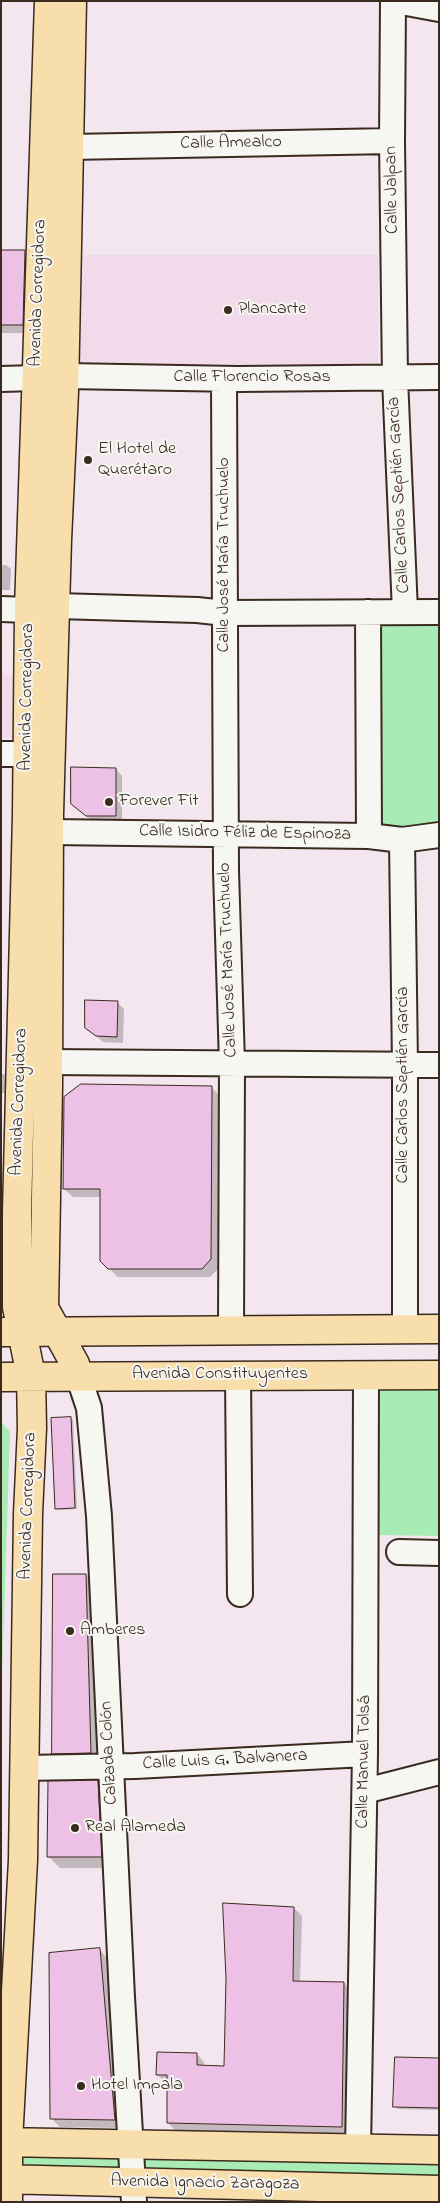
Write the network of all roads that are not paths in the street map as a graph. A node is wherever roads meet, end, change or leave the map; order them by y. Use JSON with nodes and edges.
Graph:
{"nodes":[{"id":1,"x":49,"y":1,"type":"edge"},
{"id":2,"x":72,"y":1,"type":"edge"},
{"id":3,"x":395,"y":1,"type":"edge"},
{"id":4,"x":439,"y":9,"type":"edge"},
{"id":5,"x":392,"y":141,"type":"junction"},
{"id":6,"x":69,"y":147,"type":"junction"},
{"id":7,"x":65,"y":376,"type":"junction"},
{"id":8,"x":36,"y":378,"type":"junction"},
{"id":9,"x":224,"y":378,"type":"junction"},
{"id":10,"x":395,"y":378,"type":"junction"},
{"id":11,"x":439,"y":378,"type":"edge"},
{"id":12,"x":1,"y":379,"type":"edge"},
{"id":13,"x":57,"y":606,"type":"junction"},
{"id":14,"x":1,"y":609,"type":"edge"},
{"id":15,"x":29,"y":610,"type":"junction"},
{"id":16,"x":368,"y":612,"type":"junction"},
{"id":17,"x":405,"y":612,"type":"junction"},
{"id":18,"x":439,"y":612,"type":"edge"},
{"id":19,"x":225,"y":613,"type":"junction"},
{"id":20,"x":14,"y":754,"type":"edge"},
{"id":21,"x":50,"y":832,"type":"junction"},
{"id":22,"x":226,"y":834,"type":"junction"},
{"id":23,"x":439,"y":835,"type":"edge"},
{"id":24,"x":369,"y":836,"type":"junction"},
{"id":25,"x":402,"y":840,"type":"junction"},
{"id":26,"x":48,"y":1062,"type":"junction"},
{"id":27,"x":232,"y":1063,"type":"junction"},
{"id":28,"x":439,"y":1065,"type":"edge"},
{"id":29,"x":405,"y":1066,"type":"junction"},
{"id":30,"x":439,"y":1329,"type":"edge"},
{"id":31,"x":231,"y":1330,"type":"junction"},
{"id":32,"x":405,"y":1330,"type":"junction"},
{"id":33,"x":57,"y":1331,"type":"junction"},
{"id":34,"x":11,"y":1332,"type":"edge"},
{"id":35,"x":78,"y":1375,"type":"junction"},
{"id":36,"x":238,"y":1375,"type":"junction"},
{"id":37,"x":366,"y":1375,"type":"junction"},
{"id":38,"x":439,"y":1375,"type":"edge"},
{"id":39,"x":32,"y":1376,"type":"junction"},
{"id":40,"x":1,"y":1377,"type":"edge"},
{"id":41,"x":399,"y":1552,"type":"dead end"},
{"id":42,"x":439,"y":1553,"type":"edge"},
{"id":43,"x":240,"y":1594,"type":"dead end"},
{"id":44,"x":365,"y":1754,"type":"junction"},
{"id":45,"x":111,"y":1766,"type":"junction"},
{"id":46,"x":24,"y":1768,"type":"junction"},
{"id":47,"x":439,"y":1772,"type":"edge"},
{"id":48,"x":365,"y":1791,"type":"junction"},
{"id":49,"x":5,"y":2142,"type":"edge"},
{"id":50,"x":130,"y":2144,"type":"junction"},
{"id":51,"x":358,"y":2149,"type":"junction"},
{"id":52,"x":439,"y":2150,"type":"edge"},
{"id":53,"x":5,"y":2186,"type":"edge"},
{"id":54,"x":439,"y":2190,"type":"edge"},
{"id":55,"x":134,"y":2192,"type":"edge"}],
"edges":[{"from":1,"to":8,"type":"main road","name":"Avenida Corregidora"},
{"from":2,"to":6,"type":"main road","name":"Avenida Corregidora"},
{"from":3,"to":4,"type":"street"},
{"from":3,"to":5,"type":"street","name":"Calle Jalpan"},
{"from":5,"to":6,"type":"street","name":"Calle Amealco"},
{"from":5,"to":10,"type":"street","name":"Calle Jalpan"},
{"from":6,"to":7,"type":"main road","name":"Avenida Corregidora"},
{"from":7,"to":9,"type":"street","name":"Calle Florencio Rosas"},
{"from":7,"to":13,"type":"main road","name":"Avenida Corregidora"},
{"from":8,"to":12,"type":"street"},
{"from":8,"to":15,"type":"main road","name":"Avenida Corregidora"},
{"from":9,"to":10,"type":"street","name":"Calle Florencio Rosas"},
{"from":9,"to":19,"type":"street","name":"Calle José María Truchuelo"},
{"from":10,"to":11,"type":"street","name":"Calle Florencio Rosas"},
{"from":10,"to":17,"type":"street","name":"Calle Carlos Septién García"},
{"from":13,"to":19,"type":"street"},
{"from":13,"to":21,"type":"main road","name":"Avenida Corregidora"},
{"from":14,"to":15,"type":"street"},
{"from":15,"to":20,"type":"main road","name":"Avenida Corregidora"},
{"from":16,"to":17,"type":"street"},
{"from":16,"to":19,"type":"street"},
{"from":16,"to":24,"type":"street"},
{"from":17,"to":18,"type":"street"},
{"from":19,"to":22,"type":"street","name":"Calle José María Truchuelo"},
{"from":20,"to":34,"type":"main road","name":"Avenida Corregidora"},
{"from":21,"to":22,"type":"street","name":"Calle Isidro Féliz de Espinoza"},
{"from":21,"to":26,"type":"main road","name":"Avenida Corregidora"},
{"from":22,"to":24,"type":"street","name":"Calle Isidro Féliz de Espinoza"},
{"from":22,"to":27,"type":"street","name":"Calle José María Truchuelo"},
{"from":23,"to":25,"type":"street","name":"Calle Isidro Féliz de Espinoza"},
{"from":24,"to":25,"type":"street","name":"Calle Isidro Féliz de Espinoza"},
{"from":25,"to":29,"type":"street","name":"Calle Carlos Septién García"},
{"from":26,"to":27,"type":"street"},
{"from":26,"to":33,"type":"main road","name":"Avenida Corregidora"},
{"from":27,"to":29,"type":"street"},
{"from":27,"to":31,"type":"street","name":"Calle José María Truchuelo"},
{"from":28,"to":29,"type":"street"},
{"from":29,"to":32,"type":"street","name":"Calle Carlos Septién García"},
{"from":30,"to":32,"type":"main road"},
{"from":31,"to":32,"type":"main road"},
{"from":31,"to":33,"type":"main road"},
{"from":33,"to":34,"type":"main road"},
{"from":33,"to":35,"type":"main road","name":"Calzada Colón"},
{"from":34,"to":39,"type":"main road","name":"Avenida Corregidora"},
{"from":35,"to":36,"type":"main road","name":"Avenida Constituyentes"},
{"from":35,"to":39,"type":"main road","name":"Avenida Constituyentes"},
{"from":35,"to":45,"type":"street","name":"Calzada Colón"},
{"from":36,"to":37,"type":"main road","name":"Avenida Constituyentes"},
{"from":36,"to":43,"type":"street"},
{"from":37,"to":38,"type":"main road","name":"Avenida Constituyentes"},
{"from":37,"to":44,"type":"street","name":"Calle Manuel Tolsá"},
{"from":39,"to":40,"type":"main road","name":"Avenida Constituyentes"},
{"from":39,"to":46,"type":"main road","name":"Avenida Corregidora"},
{"from":41,"to":42,"type":"street"},
{"from":44,"to":45,"type":"street","name":"Calle Luis G. Balvanera"},
{"from":44,"to":48,"type":"street","name":"Calle Manuel Tolsá"},
{"from":45,"to":46,"type":"street","name":"Calle Luis G. Balvanera"},
{"from":45,"to":50,"type":"street","name":"Calzada Colón"},
{"from":46,"to":49,"type":"main road","name":"Avenida Corregidora"},
{"from":47,"to":48,"type":"street"},
{"from":48,"to":51,"type":"street","name":"Calle Manuel Tolsá"},
{"from":49,"to":50,"type":"main road"},
{"from":49,"to":53,"type":"main road","name":"Avenida Corregidora"},
{"from":50,"to":51,"type":"main road"},
{"from":50,"to":55,"type":"street","name":"Calzada Colón"},
{"from":51,"to":52,"type":"main road"},
{"from":53,"to":55,"type":"main road","name":"Avenida Ignacio Zaragoza"},
{"from":54,"to":55,"type":"main road","name":"Avenida Ignacio Zaragoza"}]}
